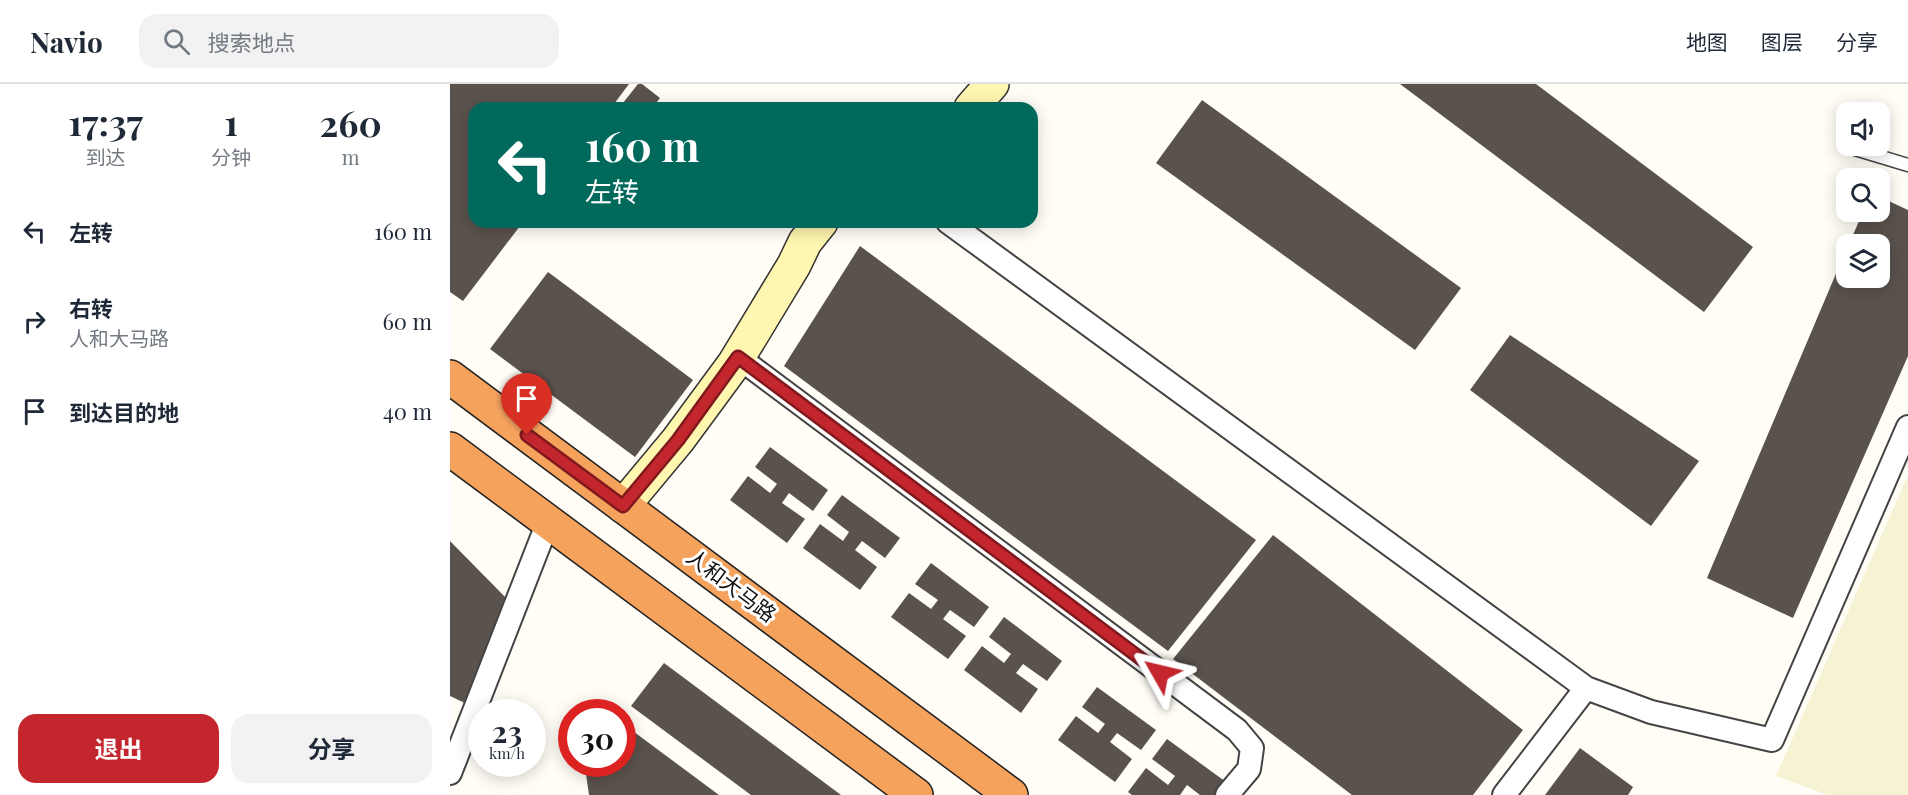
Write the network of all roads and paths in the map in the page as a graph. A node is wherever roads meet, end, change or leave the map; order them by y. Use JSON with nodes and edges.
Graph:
{"nodes":[{"id":1,"x":992,"y":84,"type":"edge"},
{"id":2,"x":976,"y":102,"type":"edge"},
{"id":3,"x":1878,"y":156,"type":"edge"},
{"id":4,"x":1908,"y":165,"type":"edge"},
{"id":5,"x":816,"y":228,"type":"edge"},
{"id":6,"x":956,"y":228,"type":"edge"},
{"id":7,"x":738,"y":357,"type":"junction"},
{"id":8,"x":450,"y":377,"type":"edge"},
{"id":9,"x":1908,"y":427,"type":"edge"},
{"id":10,"x":450,"y":449,"type":"edge"},
{"id":11,"x":623,"y":506,"type":"junction"},
{"id":12,"x":548,"y":522,"type":"junction"},
{"id":13,"x":1586,"y":688,"type":"junction"},
{"id":14,"x":450,"y":773,"type":"edge"},
{"id":15,"x":916,"y":795,"type":"edge"},
{"id":16,"x":1011,"y":795,"type":"edge"},
{"id":17,"x":1227,"y":795,"type":"edge"},
{"id":18,"x":1504,"y":795,"type":"edge"}],
"edges":[{"from":1,"to":2,"type":"street"},
{"from":3,"to":4,"type":"lane"},
{"from":5,"to":7,"type":"street"},
{"from":6,"to":13,"type":"street"},
{"from":7,"to":11,"type":"street"},
{"from":7,"to":17,"type":"street"},
{"from":8,"to":11,"type":"highway","name":"人和大马路"},
{"from":9,"to":13,"type":"street"},
{"from":10,"to":12,"type":"highway"},
{"from":11,"to":16,"type":"highway","name":"人和大马路"},
{"from":12,"to":14,"type":"street"},
{"from":12,"to":15,"type":"highway"},
{"from":13,"to":18,"type":"street"}]}
